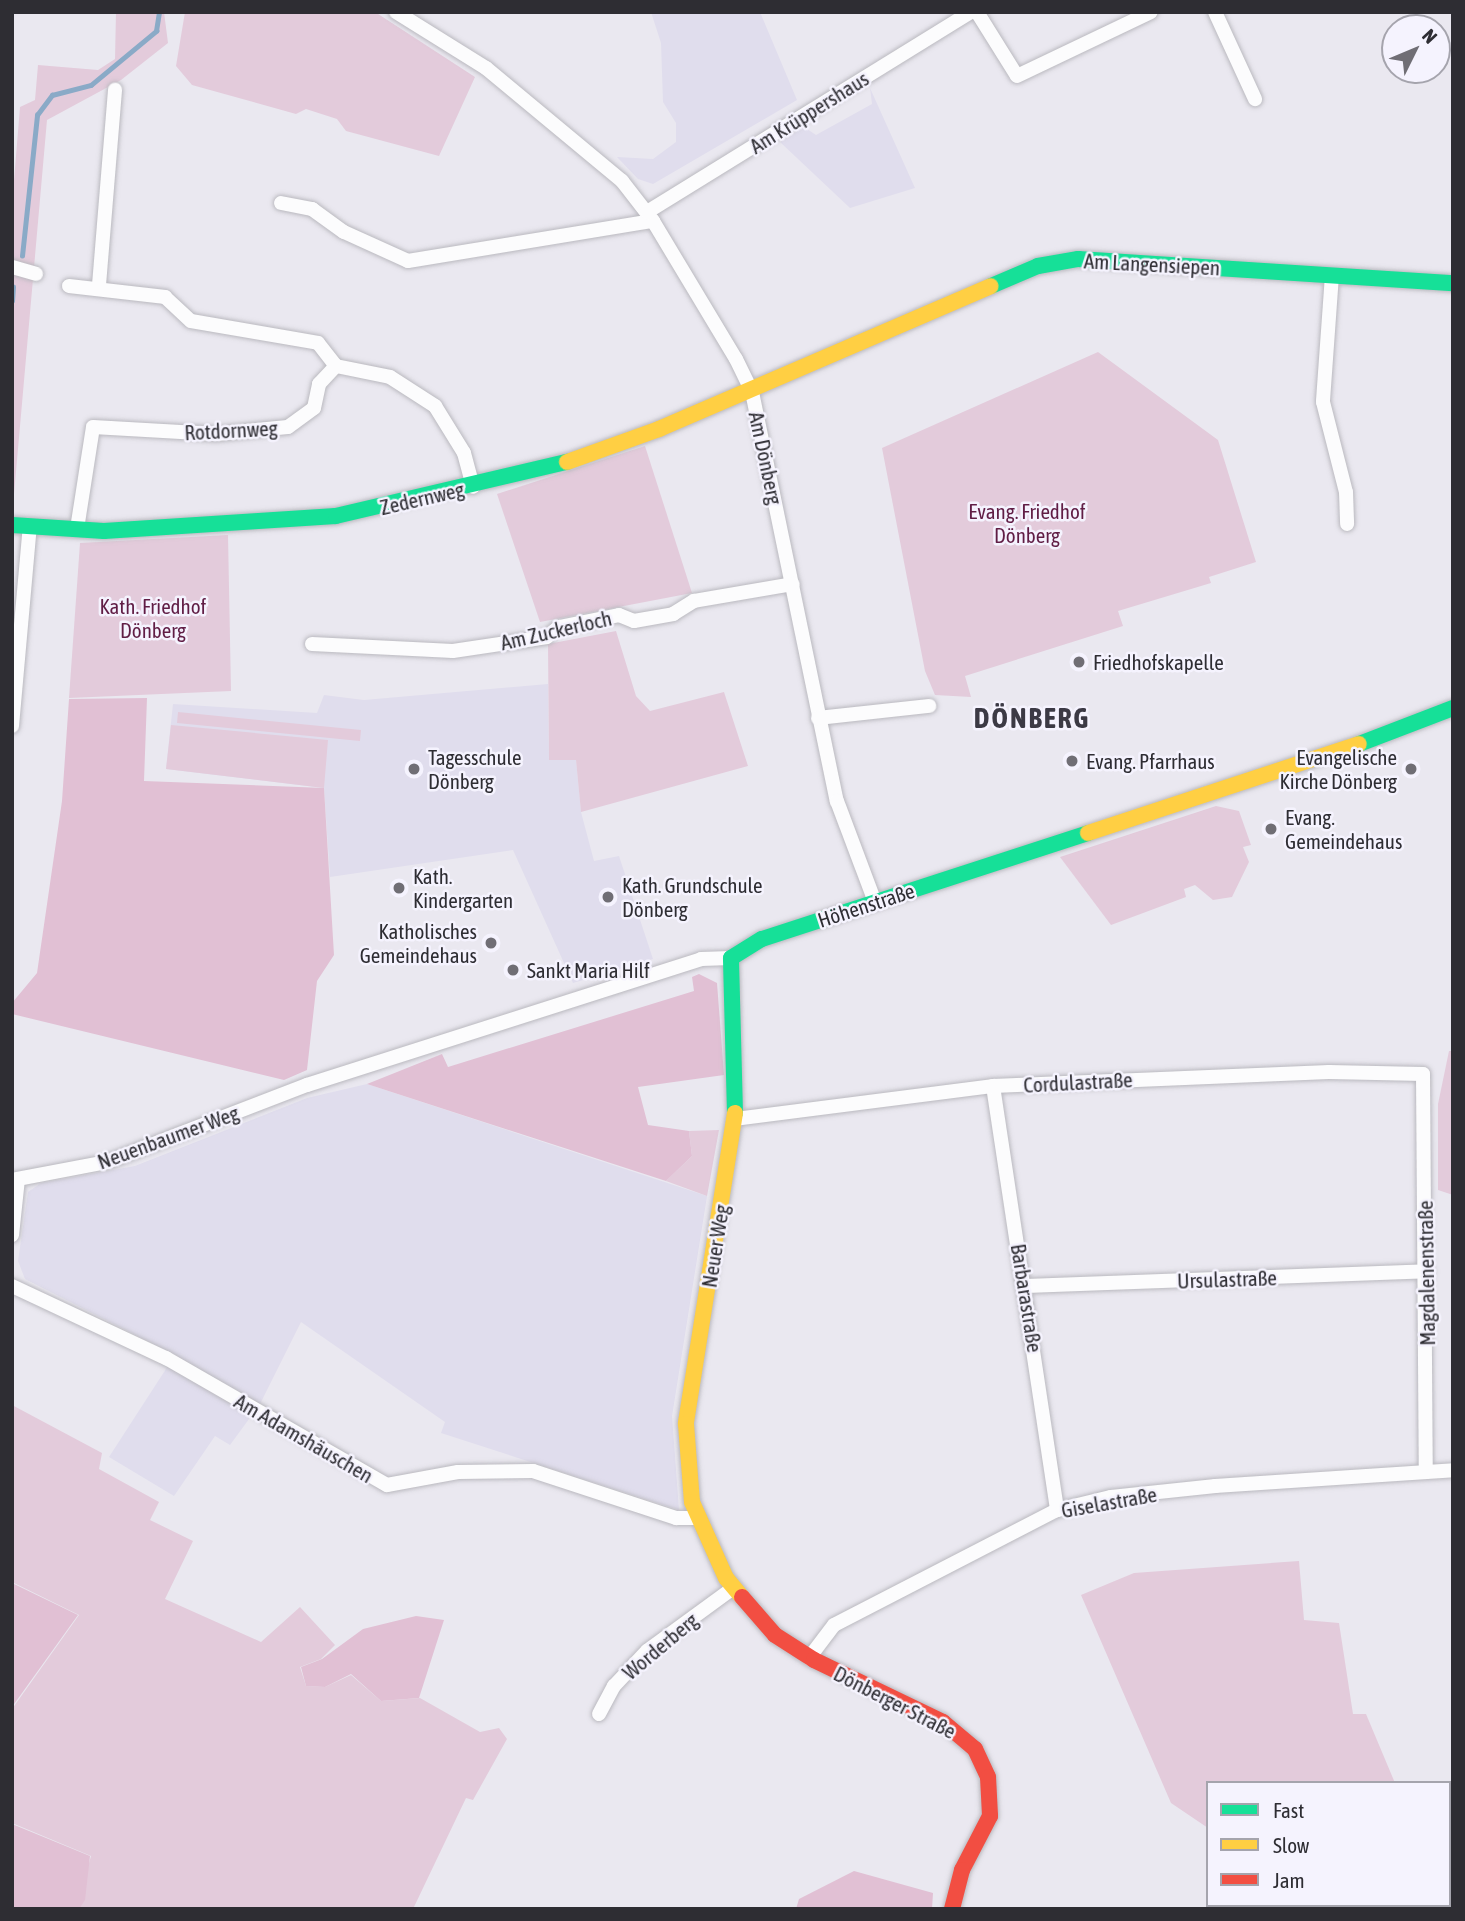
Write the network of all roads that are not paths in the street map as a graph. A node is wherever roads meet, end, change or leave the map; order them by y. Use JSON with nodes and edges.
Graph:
{"nodes":[{"id":1,"x":396,"y":12,"type":"edge"},
{"id":2,"x":971,"y":12,"type":"edge"},
{"id":3,"x":977,"y":12,"type":"edge"},
{"id":4,"x":1151,"y":12,"type":"edge"},
{"id":5,"x":1215,"y":12,"type":"edge"},
{"id":6,"x":114,"y":90,"type":"dead end"},
{"id":7,"x":1255,"y":99,"type":"dead end"},
{"id":8,"x":281,"y":203,"type":"dead end"},
{"id":9,"x":650,"y":216,"type":"junction"},
{"id":10,"x":12,"y":267,"type":"edge"},
{"id":11,"x":36,"y":274,"type":"dead end"},
{"id":12,"x":1332,"y":275,"type":"junction"},
{"id":13,"x":1453,"y":283,"type":"edge"},
{"id":14,"x":99,"y":285,"type":"junction"},
{"id":15,"x":69,"y":286,"type":"dead end"},
{"id":16,"x":335,"y":366,"type":"junction"},
{"id":17,"x":752,"y":392,"type":"junction"},
{"id":18,"x":474,"y":487,"type":"junction"},
{"id":19,"x":1347,"y":524,"type":"dead end"},
{"id":20,"x":12,"y":525,"type":"edge"},
{"id":21,"x":30,"y":526,"type":"junction"},
{"id":22,"x":78,"y":529,"type":"junction"},
{"id":23,"x":793,"y":584,"type":"junction"},
{"id":24,"x":312,"y":644,"type":"dead end"},
{"id":25,"x":929,"y":706,"type":"dead end"},
{"id":26,"x":1453,"y":708,"type":"edge"},
{"id":27,"x":818,"y":718,"type":"junction"},
{"id":28,"x":13,"y":722,"type":"edge"},
{"id":29,"x":875,"y":902,"type":"junction"},
{"id":30,"x":731,"y":958,"type":"junction"},
{"id":31,"x":1423,"y":1074,"type":"joint"},
{"id":32,"x":992,"y":1086,"type":"junction"},
{"id":33,"x":281,"y":1095,"type":"joint"},
{"id":34,"x":736,"y":1119,"type":"junction"},
{"id":35,"x":15,"y":1180,"type":"edge"},
{"id":36,"x":12,"y":1235,"type":"edge"},
{"id":37,"x":1427,"y":1271,"type":"junction"},
{"id":38,"x":12,"y":1286,"type":"edge"},
{"id":39,"x":1026,"y":1286,"type":"junction"},
{"id":40,"x":1453,"y":1471,"type":"edge"},
{"id":41,"x":1426,"y":1472,"type":"junction"},
{"id":42,"x":1057,"y":1510,"type":"junction"},
{"id":43,"x":698,"y":1525,"type":"junction"},
{"id":44,"x":733,"y":1588,"type":"junction"},
{"id":45,"x":809,"y":1658,"type":"junction"},
{"id":46,"x":599,"y":1714,"type":"dead end"},
{"id":47,"x":952,"y":1909,"type":"edge"}],
"edges":[{"from":1,"to":9,"type":"street","name":"Am Dönberg"},
{"from":2,"to":9,"type":"street","name":"Am Krüppershaus"},
{"from":3,"to":4,"type":"street"},
{"from":5,"to":7,"type":"street"},
{"from":6,"to":14,"type":"street"},
{"from":8,"to":9,"type":"street"},
{"from":9,"to":17,"type":"street","name":"Am Dönberg"},
{"from":10,"to":11,"type":"street"},
{"from":12,"to":13,"type":"street","name":"Am Langensiepen"},
{"from":12,"to":17,"type":"street","name":"Am Langensiepen"},
{"from":12,"to":19,"type":"street"},
{"from":14,"to":15,"type":"street"},
{"from":14,"to":16,"type":"street"},
{"from":16,"to":18,"type":"street"},
{"from":16,"to":22,"type":"street","name":"Rotdornweg"},
{"from":17,"to":18,"type":"street","name":"Zedernweg"},
{"from":17,"to":23,"type":"street","name":"Am Dönberg"},
{"from":18,"to":22,"type":"street","name":"Zedernweg"},
{"from":20,"to":21,"type":"street","name":"Zedernweg"},
{"from":21,"to":22,"type":"street","name":"Zedernweg"},
{"from":21,"to":28,"type":"street"},
{"from":23,"to":24,"type":"street","name":"Am Zuckerloch"},
{"from":23,"to":27,"type":"street","name":"Am Dönberg"},
{"from":25,"to":27,"type":"street"},
{"from":26,"to":29,"type":"street","name":"Höhenstraße"},
{"from":27,"to":29,"type":"street","name":"Am Dönberg"},
{"from":29,"to":30,"type":"street","name":"Höhenstraße"},
{"from":30,"to":33,"type":"street","name":"Höhenstraße"},
{"from":30,"to":34,"type":"street","name":"Neuer Weg"},
{"from":31,"to":32,"type":"street","name":"Cordulastraße"},
{"from":31,"to":37,"type":"street","name":"Magdalenenstraße"},
{"from":32,"to":34,"type":"street","name":"Cordulastraße"},
{"from":32,"to":39,"type":"street","name":"Barbarastraße"},
{"from":33,"to":35,"type":"street","name":"Neuenbaumer Weg"},
{"from":34,"to":43,"type":"street","name":"Neuer Weg"},
{"from":35,"to":36,"type":"street"},
{"from":37,"to":39,"type":"street","name":"Ursulastraße"},
{"from":37,"to":41,"type":"street","name":"Magdalenenstraße"},
{"from":38,"to":43,"type":"street","name":"Am Adamshäuschen"},
{"from":39,"to":42,"type":"street","name":"Barbarastraße"},
{"from":40,"to":41,"type":"street","name":"Giselastraße"},
{"from":41,"to":42,"type":"street","name":"Giselastraße"},
{"from":42,"to":45,"type":"street","name":"Giselastraße"},
{"from":43,"to":44,"type":"street","name":"Dönberger Straße"},
{"from":44,"to":45,"type":"street","name":"Dönberger Straße"},
{"from":44,"to":46,"type":"street","name":"Worderberg"},
{"from":45,"to":47,"type":"street","name":"Dönberger Straße"}]}
